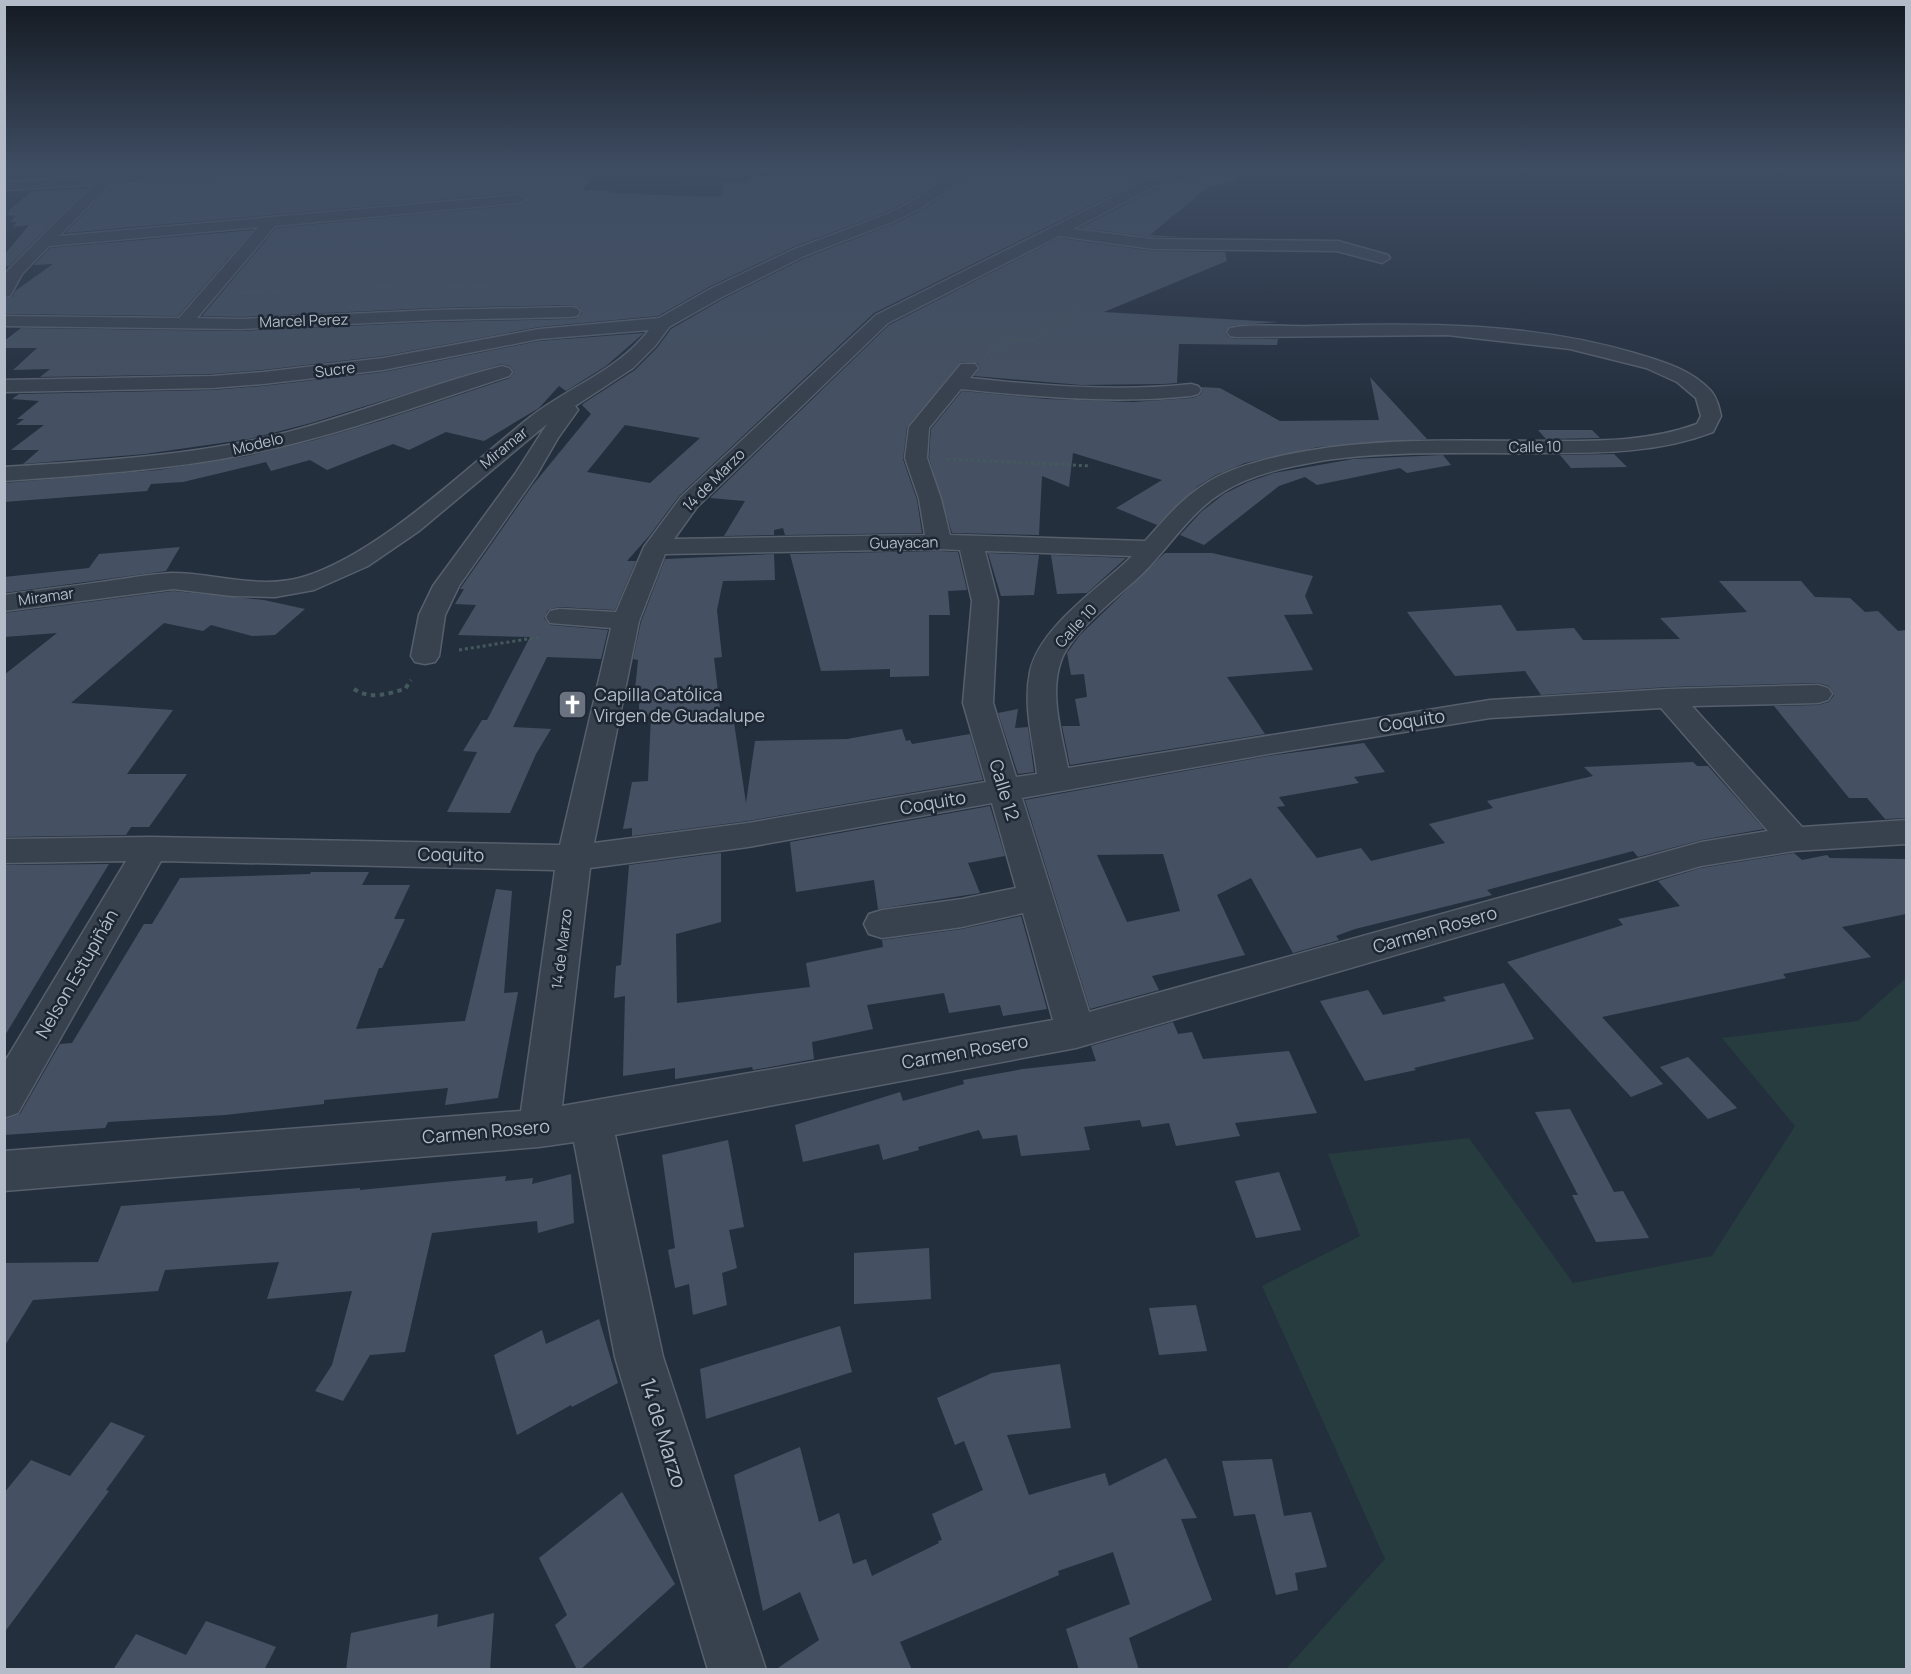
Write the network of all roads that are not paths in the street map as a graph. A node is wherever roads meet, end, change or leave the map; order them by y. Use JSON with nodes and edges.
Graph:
{"nodes":[{"id":1,"x":26,"y":247,"type":"edge"},
{"id":2,"x":40,"y":247,"type":"edge"},
{"id":3,"x":247,"y":247,"type":"edge"},
{"id":4,"x":813,"y":247,"type":"edge"},
{"id":5,"x":1025,"y":247,"type":"edge"},
{"id":6,"x":1150,"y":247,"type":"edge"},
{"id":7,"x":1342,"y":247,"type":"edge"},
{"id":8,"x":16,"y":249,"type":"dead end"},
{"id":9,"x":1138,"y":258,"type":"dead end"},
{"id":10,"x":1382,"y":258,"type":"dead end"},
{"id":11,"x":4,"y":292,"type":"edge"},
{"id":12,"x":4,"y":321,"type":"edge"},
{"id":13,"x":663,"y":323,"type":"junction"},
{"id":14,"x":183,"y":324,"type":"junction"},
{"id":15,"x":586,"y":330,"type":"junction"},
{"id":16,"x":1236,"y":332,"type":"dead end"},
{"id":17,"x":502,"y":372,"type":"dead end"},
{"id":18,"x":4,"y":386,"type":"edge"},
{"id":19,"x":1191,"y":390,"type":"dead end"},
{"id":20,"x":575,"y":395,"type":"junction"},
{"id":21,"x":4,"y":474,"type":"edge"},
{"id":22,"x":939,"y":542,"type":"junction"},
{"id":23,"x":972,"y":543,"type":"junction"},
{"id":24,"x":656,"y":548,"type":"junction"},
{"id":25,"x":1153,"y":549,"type":"junction"},
{"id":26,"x":4,"y":603,"type":"edge"},
{"id":27,"x":559,"y":617,"type":"road end"},
{"id":28,"x":626,"y":621,"type":"junction"},
{"id":29,"x":425,"y":656,"type":"road end"},
{"id":30,"x":1818,"y":694,"type":"dead end"},
{"id":31,"x":1668,"y":698,"type":"junction"},
{"id":32,"x":1054,"y":782,"type":"junction"},
{"id":33,"x":1004,"y":791,"type":"junction"},
{"id":34,"x":1906,"y":832,"type":"edge"},
{"id":35,"x":1794,"y":839,"type":"junction"},
{"id":36,"x":151,"y":849,"type":"junction"},
{"id":37,"x":4,"y":851,"type":"edge"},
{"id":38,"x":574,"y":858,"type":"junction"},
{"id":39,"x":1036,"y":897,"type":"junction"},
{"id":40,"x":882,"y":924,"type":"dead end"},
{"id":41,"x":1076,"y":1032,"type":"junction"},
{"id":42,"x":4,"y":1100,"type":"edge"},
{"id":43,"x":591,"y":1121,"type":"junction"},
{"id":44,"x":539,"y":1128,"type":"junction"},
{"id":45,"x":4,"y":1171,"type":"edge"},
{"id":46,"x":737,"y":1670,"type":"edge"}],
"edges":[{"from":1,"to":8,"type":"street"},
{"from":2,"to":11,"type":"street"},
{"from":3,"to":14,"type":"street"},
{"from":4,"to":13,"type":"street","name":"Miramar"},
{"from":5,"to":24,"type":"street","name":"14 de Marzo"},
{"from":6,"to":9,"type":"street"},
{"from":7,"to":10,"type":"street"},
{"from":12,"to":14,"type":"street","name":"Marcel Perez"},
{"from":13,"to":15,"type":"street","name":"Sucre"},
{"from":13,"to":20,"type":"street","name":"Miramar"},
{"from":14,"to":15,"type":"street","name":"Marcel Perez"},
{"from":15,"to":18,"type":"street","name":"Sucre"},
{"from":16,"to":25,"type":"street","name":"Calle 10"},
{"from":17,"to":21,"type":"street","name":"Modelo"},
{"from":19,"to":22,"type":"street"},
{"from":20,"to":26,"type":"street","name":"Miramar"},
{"from":20,"to":29,"type":"street"},
{"from":22,"to":23,"type":"street","name":"Guayacan"},
{"from":22,"to":24,"type":"street","name":"Guayacan"},
{"from":23,"to":25,"type":"street","name":"Guayacan"},
{"from":23,"to":33,"type":"street","name":"Calle 12"},
{"from":24,"to":28,"type":"street","name":"14 de Marzo"},
{"from":25,"to":32,"type":"street","name":"Calle 10"},
{"from":27,"to":28,"type":"street"},
{"from":28,"to":38,"type":"street","name":"14 de Marzo"},
{"from":30,"to":31,"type":"street","name":"Coquito"},
{"from":31,"to":32,"type":"street","name":"Coquito"},
{"from":31,"to":35,"type":"street"},
{"from":32,"to":33,"type":"street","name":"Coquito"},
{"from":33,"to":38,"type":"street","name":"Coquito"},
{"from":33,"to":39,"type":"street","name":"Calle 12"},
{"from":34,"to":35,"type":"street","name":"Carmen Rosero"},
{"from":35,"to":41,"type":"street","name":"Carmen Rosero"},
{"from":36,"to":37,"type":"street","name":"Coquito"},
{"from":36,"to":38,"type":"street","name":"Coquito"},
{"from":36,"to":42,"type":"street","name":"Nelson Estupiñán"},
{"from":38,"to":44,"type":"street","name":"14 de Marzo"},
{"from":39,"to":40,"type":"street"},
{"from":39,"to":41,"type":"street","name":"Calle 12"},
{"from":41,"to":43,"type":"street","name":"Carmen Rosero"},
{"from":43,"to":44,"type":"street","name":"Carmen Rosero"},
{"from":43,"to":46,"type":"street","name":"14 de Marzo"},
{"from":44,"to":45,"type":"street","name":"Carmen Rosero"}]}
